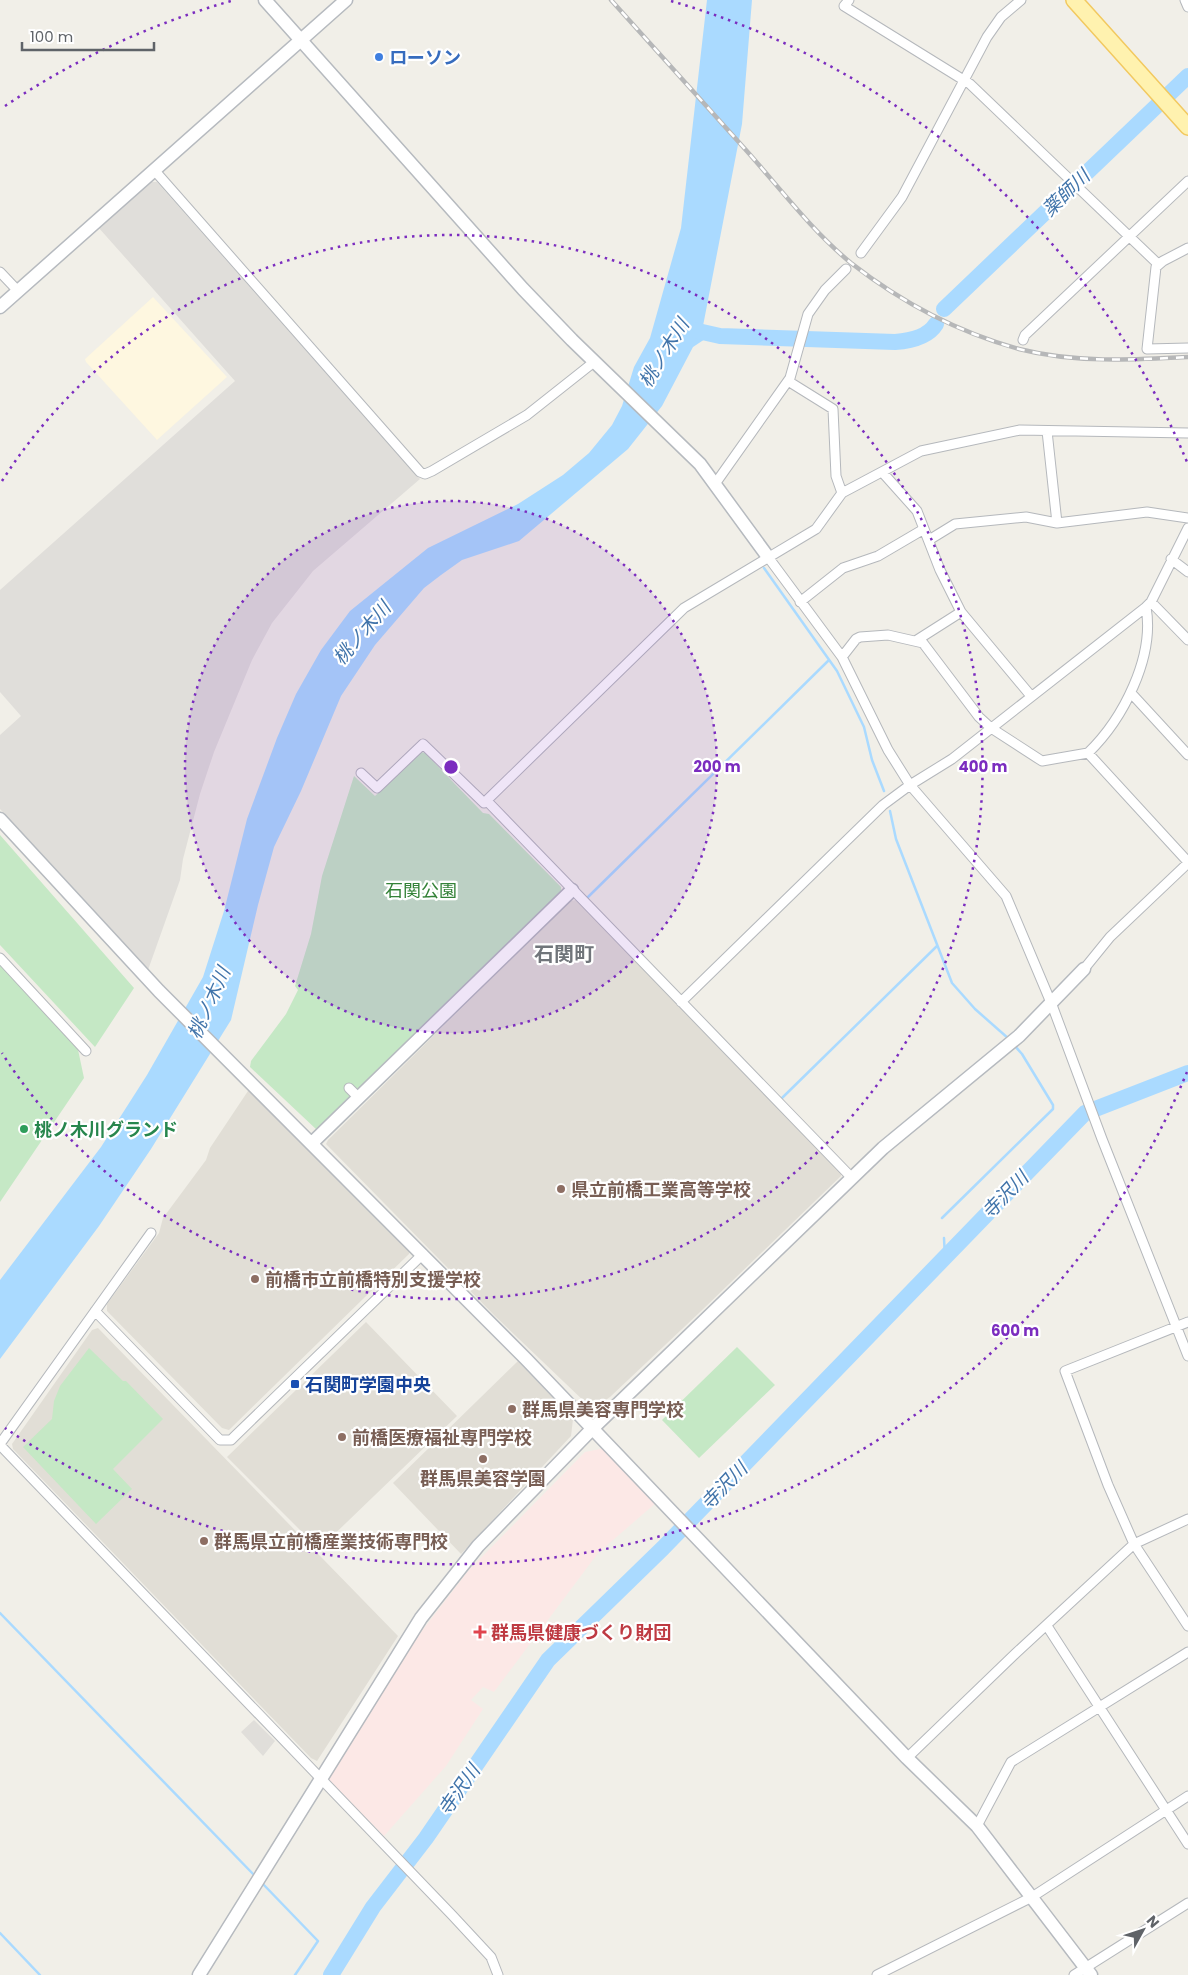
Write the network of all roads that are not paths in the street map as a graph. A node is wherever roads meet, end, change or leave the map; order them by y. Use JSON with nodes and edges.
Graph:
{"nodes":[{"id":1,"x":265,"y":0,"type":"edge"},
{"id":2,"x":346,"y":0,"type":"edge"},
{"id":3,"x":849,"y":0,"type":"edge"},
{"id":4,"x":1021,"y":0,"type":"edge"},
{"id":5,"x":1074,"y":0,"type":"edge"},
{"id":6,"x":1185,"y":0,"type":"edge"},
{"id":7,"x":1188,"y":7,"type":"edge"},
{"id":8,"x":301,"y":41,"type":"junction"},
{"id":9,"x":964,"y":80,"type":"junction"},
{"id":10,"x":1188,"y":127,"type":"edge"},
{"id":11,"x":155,"y":171,"type":"junction"},
{"id":12,"x":1188,"y":181,"type":"edge"},
{"id":13,"x":1128,"y":237,"type":"junction"},
{"id":14,"x":1188,"y":248,"type":"edge"},
{"id":15,"x":862,"y":253,"type":"dead end"},
{"id":16,"x":1158,"y":264,"type":"junction"},
{"id":17,"x":846,"y":269,"type":"dead end"},
{"id":18,"x":0,"y":272,"type":"edge"},
{"id":19,"x":18,"y":291,"type":"junction"},
{"id":20,"x":0,"y":307,"type":"edge"},
{"id":21,"x":1023,"y":340,"type":"dead end"},
{"id":22,"x":1188,"y":348,"type":"edge"},
{"id":23,"x":598,"y":365,"type":"junction"},
{"id":24,"x":788,"y":381,"type":"junction"},
{"id":25,"x":1047,"y":431,"type":"junction"},
{"id":26,"x":1188,"y":433,"type":"edge"},
{"id":27,"x":883,"y":472,"type":"junction"},
{"id":28,"x":715,"y":484,"type":"junction"},
{"id":29,"x":842,"y":493,"type":"junction"},
{"id":30,"x":1188,"y":518,"type":"edge"},
{"id":31,"x":1057,"y":523,"type":"junction"},
{"id":32,"x":1188,"y":528,"type":"edge"},
{"id":33,"x":924,"y":529,"type":"junction"},
{"id":34,"x":929,"y":540,"type":"junction"},
{"id":35,"x":768,"y":557,"type":"junction"},
{"id":36,"x":1170,"y":559,"type":"junction"},
{"id":37,"x":1188,"y":572,"type":"edge"},
{"id":38,"x":800,"y":602,"type":"junction"},
{"id":39,"x":1148,"y":604,"type":"junction"},
{"id":40,"x":961,"y":612,"type":"junction"},
{"id":41,"x":917,"y":640,"type":"junction"},
{"id":42,"x":1188,"y":640,"type":"edge"},
{"id":43,"x":842,"y":657,"type":"junction"},
{"id":44,"x":1131,"y":693,"type":"junction"},
{"id":45,"x":1031,"y":696,"type":"junction"},
{"id":46,"x":991,"y":728,"type":"junction"},
{"id":47,"x":1088,"y":753,"type":"junction"},
{"id":48,"x":1188,"y":755,"type":"edge"},
{"id":49,"x":361,"y":773,"type":"dead end"},
{"id":50,"x":910,"y":785,"type":"junction"},
{"id":51,"x":487,"y":802,"type":"junction"},
{"id":52,"x":0,"y":818,"type":"edge"},
{"id":53,"x":1188,"y":863,"type":"edge"},
{"id":54,"x":572,"y":890,"type":"junction"},
{"id":55,"x":0,"y":958,"type":"edge"},
{"id":56,"x":1084,"y":969,"type":"joint"},
{"id":57,"x":681,"y":1002,"type":"junction"},
{"id":58,"x":1052,"y":1005,"type":"junction"},
{"id":59,"x":86,"y":1051,"type":"dead end"},
{"id":60,"x":349,"y":1088,"type":"dead end"},
{"id":61,"x":359,"y":1098,"type":"junction"},
{"id":62,"x":313,"y":1142,"type":"junction"},
{"id":63,"x":852,"y":1178,"type":"junction"},
{"id":64,"x":151,"y":1233,"type":"dead end"},
{"id":65,"x":423,"y":1254,"type":"junction"},
{"id":66,"x":95,"y":1311,"type":"junction"},
{"id":67,"x":1188,"y":1322,"type":"edge"},
{"id":68,"x":1176,"y":1327,"type":"junction"},
{"id":69,"x":1188,"y":1356,"type":"edge"},
{"id":70,"x":592,"y":1429,"type":"junction"},
{"id":71,"x":0,"y":1445,"type":"edge"},
{"id":72,"x":1188,"y":1519,"type":"edge"},
{"id":73,"x":1134,"y":1544,"type":"junction"},
{"id":74,"x":1047,"y":1626,"type":"junction"},
{"id":75,"x":1188,"y":1626,"type":"edge"},
{"id":76,"x":1188,"y":1652,"type":"edge"},
{"id":77,"x":1099,"y":1707,"type":"junction"},
{"id":78,"x":907,"y":1758,"type":"junction"},
{"id":79,"x":320,"y":1777,"type":"junction"},
{"id":80,"x":1188,"y":1796,"type":"edge"},
{"id":81,"x":1166,"y":1810,"type":"junction"},
{"id":82,"x":977,"y":1826,"type":"junction"},
{"id":83,"x":1188,"y":1844,"type":"edge"},
{"id":84,"x":1032,"y":1897,"type":"junction"},
{"id":85,"x":1188,"y":1903,"type":"edge"},
{"id":86,"x":1089,"y":1972,"type":"edge"},
{"id":87,"x":198,"y":1975,"type":"edge"},
{"id":88,"x":498,"y":1975,"type":"edge"},
{"id":89,"x":876,"y":1975,"type":"edge"},
{"id":90,"x":1074,"y":1975,"type":"edge"}],
"edges":[{"from":1,"to":8,"type":"street"},
{"from":2,"to":8,"type":"street"},
{"from":3,"to":9,"type":"street"},
{"from":4,"to":9,"type":"street"},
{"from":5,"to":10,"type":"main road"},
{"from":6,"to":7,"type":"street"},
{"from":8,"to":11,"type":"street"},
{"from":8,"to":23,"type":"street"},
{"from":9,"to":13,"type":"street"},
{"from":9,"to":15,"type":"street"},
{"from":11,"to":19,"type":"street"},
{"from":11,"to":23,"type":"street"},
{"from":12,"to":13,"type":"street"},
{"from":13,"to":16,"type":"street"},
{"from":13,"to":21,"type":"street"},
{"from":14,"to":16,"type":"street"},
{"from":16,"to":22,"type":"street"},
{"from":17,"to":24,"type":"street"},
{"from":18,"to":19,"type":"street"},
{"from":19,"to":20,"type":"street"},
{"from":23,"to":28,"type":"street"},
{"from":24,"to":28,"type":"street"},
{"from":24,"to":29,"type":"street"},
{"from":25,"to":26,"type":"street"},
{"from":25,"to":27,"type":"street"},
{"from":25,"to":31,"type":"street"},
{"from":27,"to":29,"type":"street"},
{"from":27,"to":33,"type":"street"},
{"from":28,"to":35,"type":"street"},
{"from":29,"to":35,"type":"street"},
{"from":30,"to":31,"type":"street"},
{"from":31,"to":34,"type":"street"},
{"from":32,"to":36,"type":"street"},
{"from":33,"to":34,"type":"street"},
{"from":33,"to":38,"type":"street"},
{"from":34,"to":40,"type":"street"},
{"from":35,"to":38,"type":"street"},
{"from":35,"to":51,"type":"street"},
{"from":36,"to":37,"type":"street"},
{"from":36,"to":39,"type":"street"},
{"from":38,"to":43,"type":"street"},
{"from":39,"to":42,"type":"street"},
{"from":39,"to":44,"type":"street"},
{"from":39,"to":45,"type":"street"},
{"from":40,"to":41,"type":"street"},
{"from":40,"to":45,"type":"street"},
{"from":41,"to":43,"type":"street"},
{"from":41,"to":46,"type":"street"},
{"from":43,"to":50,"type":"street"},
{"from":44,"to":47,"type":"street"},
{"from":44,"to":48,"type":"street"},
{"from":45,"to":46,"type":"street"},
{"from":46,"to":47,"type":"street"},
{"from":46,"to":50,"type":"street"},
{"from":47,"to":53,"type":"street"},
{"from":49,"to":51,"type":"street"},
{"from":50,"to":57,"type":"street"},
{"from":50,"to":58,"type":"street"},
{"from":51,"to":54,"type":"street"},
{"from":52,"to":62,"type":"street"},
{"from":53,"to":56,"type":"street"},
{"from":54,"to":57,"type":"street"},
{"from":54,"to":61,"type":"street"},
{"from":55,"to":59,"type":"street"},
{"from":56,"to":58,"type":"street"},
{"from":57,"to":63,"type":"street"},
{"from":58,"to":63,"type":"street"},
{"from":58,"to":68,"type":"street"},
{"from":60,"to":61,"type":"street"},
{"from":61,"to":62,"type":"street"},
{"from":62,"to":65,"type":"street"},
{"from":63,"to":70,"type":"street"},
{"from":64,"to":66,"type":"street"},
{"from":65,"to":66,"type":"street"},
{"from":65,"to":70,"type":"street"},
{"from":66,"to":71,"type":"street"},
{"from":67,"to":68,"type":"street"},
{"from":68,"to":69,"type":"street"},
{"from":68,"to":73,"type":"street"},
{"from":70,"to":78,"type":"street"},
{"from":70,"to":79,"type":"street"},
{"from":71,"to":79,"type":"street"},
{"from":72,"to":73,"type":"street"},
{"from":73,"to":74,"type":"street"},
{"from":73,"to":75,"type":"street"},
{"from":74,"to":77,"type":"street"},
{"from":74,"to":78,"type":"street"},
{"from":76,"to":77,"type":"street"},
{"from":77,"to":81,"type":"street"},
{"from":77,"to":82,"type":"street"},
{"from":78,"to":82,"type":"street"},
{"from":79,"to":87,"type":"street"},
{"from":79,"to":88,"type":"street"},
{"from":80,"to":81,"type":"street"},
{"from":81,"to":83,"type":"street"},
{"from":81,"to":84,"type":"street"},
{"from":82,"to":84,"type":"street"},
{"from":84,"to":86,"type":"street"},
{"from":84,"to":89,"type":"street"},
{"from":85,"to":86,"type":"street"},
{"from":86,"to":90,"type":"street"}]}
